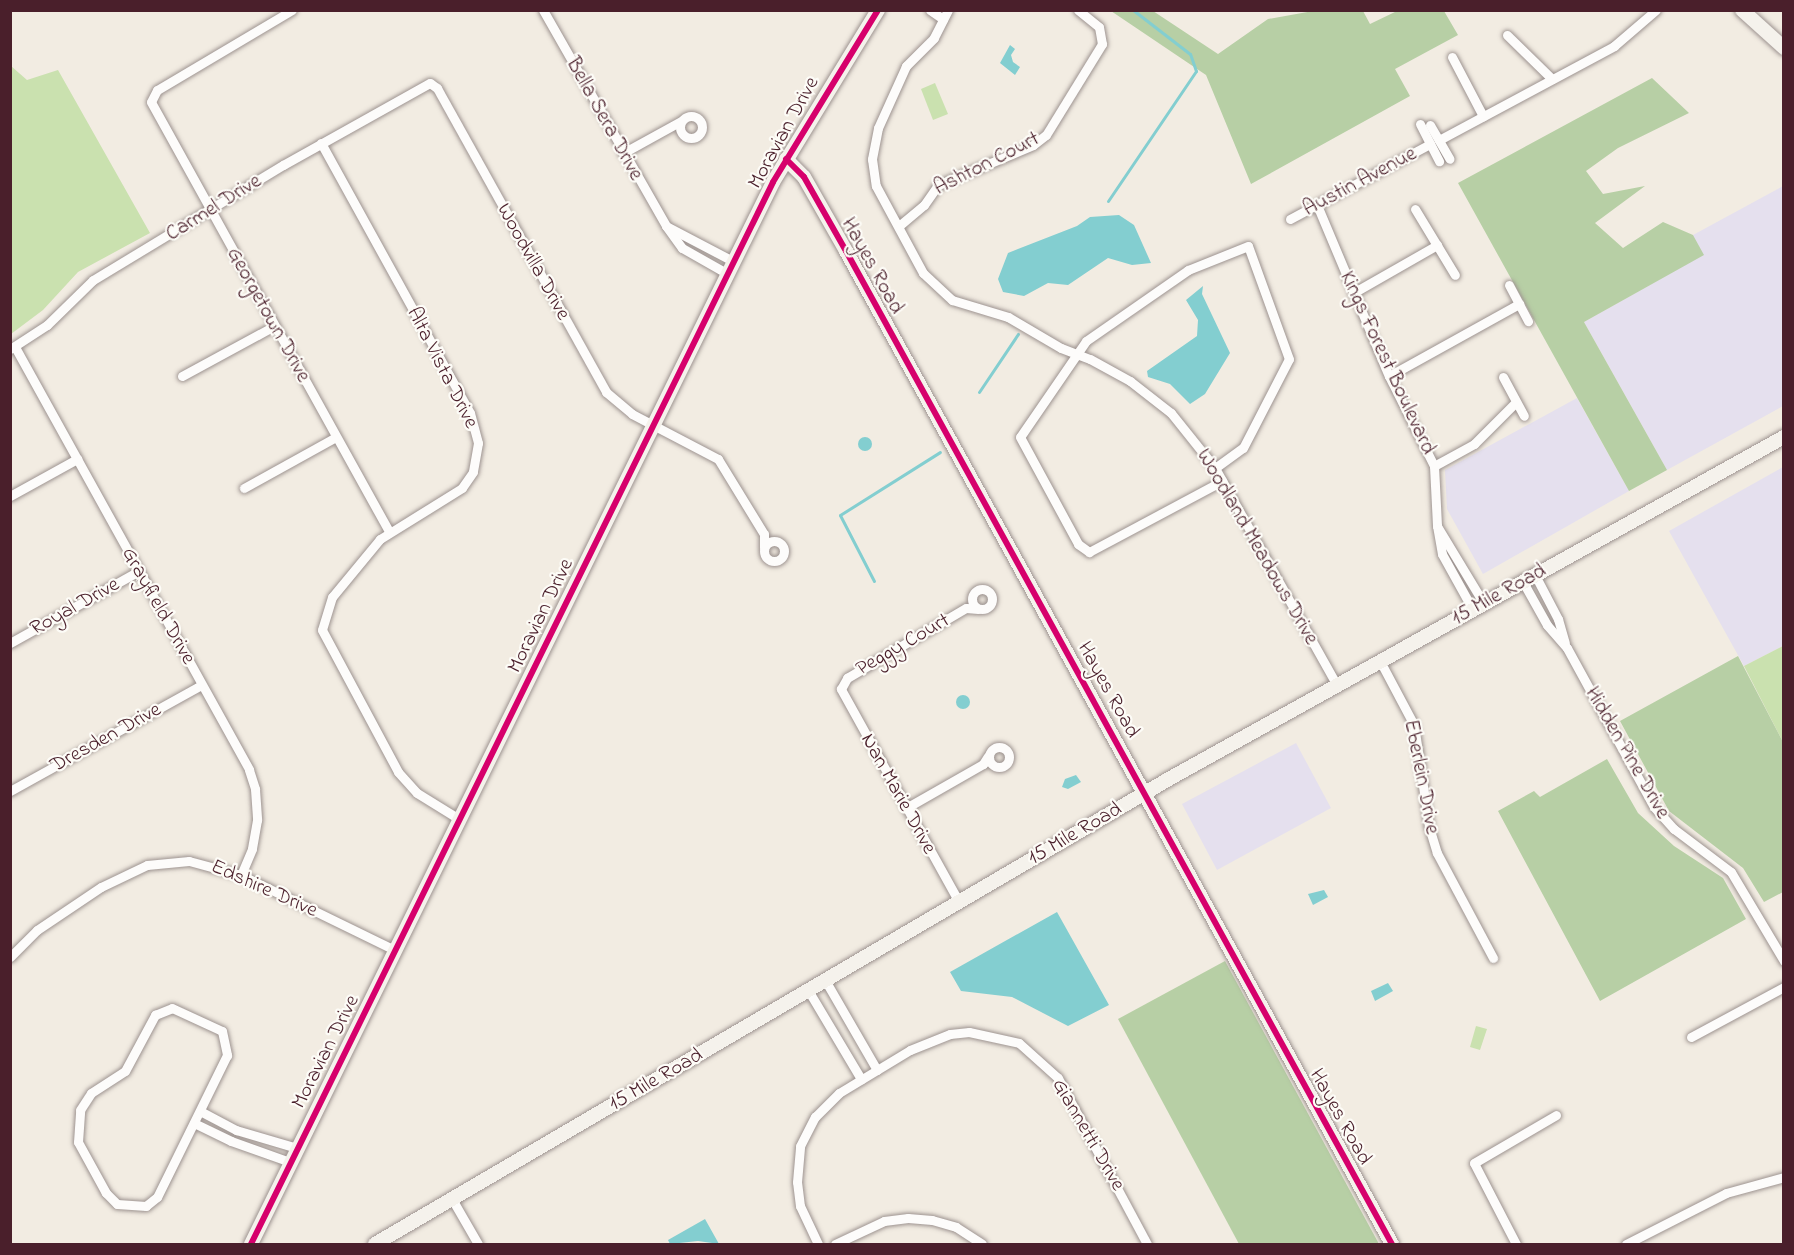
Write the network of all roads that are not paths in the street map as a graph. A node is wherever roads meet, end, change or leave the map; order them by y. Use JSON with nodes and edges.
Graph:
{"nodes":[{"id":1,"x":292,"y":10,"type":"edge"},
{"id":2,"x":878,"y":10,"type":"edge"},
{"id":3,"x":930,"y":10,"type":"edge"},
{"id":4,"x":1078,"y":10,"type":"edge"},
{"id":5,"x":1742,"y":10,"type":"edge"},
{"id":6,"x":1654,"y":11,"type":"edge"},
{"id":7,"x":547,"y":12,"type":"edge"},
{"id":8,"x":946,"y":15,"type":"edge"},
{"id":9,"x":1507,"y":35,"type":"dead end"},
{"id":10,"x":1784,"y":48,"type":"edge"},
{"id":11,"x":1452,"y":57,"type":"dead end"},
{"id":12,"x":1552,"y":79,"type":"junction"},
{"id":13,"x":430,"y":83,"type":"joint"},
{"id":14,"x":1483,"y":116,"type":"junction"},
{"id":15,"x":681,"y":121,"type":"junction"},
{"id":16,"x":1420,"y":124,"type":"dead end"},
{"id":17,"x":1430,"y":124,"type":"dead end"},
{"id":18,"x":671,"y":128,"type":"junction"},
{"id":19,"x":681,"y":132,"type":"junction"},
{"id":20,"x":1435,"y":142,"type":"junction"},
{"id":21,"x":321,"y":143,"type":"junction"},
{"id":22,"x":623,"y":153,"type":"junction"},
{"id":23,"x":786,"y":159,"type":"junction"},
{"id":24,"x":1450,"y":159,"type":"dead end"},
{"id":25,"x":1439,"y":161,"type":"dead end"},
{"id":26,"x":1317,"y":205,"type":"junction"},
{"id":27,"x":1415,"y":209,"type":"dead end"},
{"id":28,"x":212,"y":212,"type":"junction"},
{"id":29,"x":1290,"y":219,"type":"dead end"},
{"id":30,"x":900,"y":225,"type":"junction"},
{"id":31,"x":666,"y":226,"type":"junction"},
{"id":32,"x":1437,"y":245,"type":"junction"},
{"id":33,"x":731,"y":268,"type":"junction"},
{"id":34,"x":1455,"y":274,"type":"dead end"},
{"id":35,"x":1509,"y":285,"type":"dead end"},
{"id":36,"x":1353,"y":293,"type":"junction"},
{"id":37,"x":1519,"y":304,"type":"junction"},
{"id":38,"x":1528,"y":321,"type":"dead end"},
{"id":39,"x":274,"y":326,"type":"junction"},
{"id":40,"x":13,"y":348,"type":"edge"},
{"id":41,"x":1076,"y":354,"type":"junction"},
{"id":42,"x":182,"y":376,"type":"dead end"},
{"id":43,"x":1389,"y":376,"type":"junction"},
{"id":44,"x":1503,"y":377,"type":"dead end"},
{"id":45,"x":1516,"y":402,"type":"junction"},
{"id":46,"x":1524,"y":416,"type":"dead end"},
{"id":47,"x":653,"y":426,"type":"junction"},
{"id":48,"x":336,"y":437,"type":"junction"},
{"id":49,"x":1784,"y":437,"type":"edge"},
{"id":50,"x":77,"y":459,"type":"junction"},
{"id":51,"x":1434,"y":466,"type":"junction"},
{"id":52,"x":1215,"y":468,"type":"junction"},
{"id":53,"x":1222,"y":481,"type":"junction"},
{"id":54,"x":244,"y":488,"type":"dead end"},
{"id":55,"x":10,"y":496,"type":"edge"},
{"id":56,"x":389,"y":532,"type":"junction"},
{"id":57,"x":764,"y":534,"type":"junction"},
{"id":58,"x":776,"y":541,"type":"junction"},
{"id":59,"x":764,"y":547,"type":"junction"},
{"id":60,"x":139,"y":572,"type":"junction"},
{"id":61,"x":1529,"y":579,"type":"junction"},
{"id":62,"x":971,"y":598,"type":"junction"},
{"id":63,"x":1479,"y":607,"type":"junction"},
{"id":64,"x":966,"y":608,"type":"junction"},
{"id":65,"x":978,"y":609,"type":"junction"},
{"id":66,"x":10,"y":644,"type":"edge"},
{"id":67,"x":1567,"y":648,"type":"junction"},
{"id":68,"x":1380,"y":661,"type":"junction"},
{"id":69,"x":201,"y":684,"type":"junction"},
{"id":70,"x":842,"y":684,"type":"joint"},
{"id":71,"x":1337,"y":685,"type":"junction"},
{"id":72,"x":988,"y":762,"type":"dead end"},
{"id":73,"x":10,"y":791,"type":"edge"},
{"id":74,"x":1146,"y":793,"type":"junction"},
{"id":75,"x":906,"y":808,"type":"junction"},
{"id":76,"x":459,"y":819,"type":"junction"},
{"id":77,"x":241,"y":875,"type":"junction"},
{"id":78,"x":959,"y":902,"type":"junction"},
{"id":79,"x":395,"y":950,"type":"junction"},
{"id":80,"x":10,"y":957,"type":"edge"},
{"id":81,"x":1494,"y":957,"type":"dead end"},
{"id":82,"x":1784,"y":961,"type":"edge"},
{"id":83,"x":825,"y":980,"type":"junction"},
{"id":84,"x":1784,"y":987,"type":"edge"},
{"id":85,"x":808,"y":990,"type":"junction"},
{"id":86,"x":1691,"y":1037,"type":"dead end"},
{"id":87,"x":877,"y":1070,"type":"junction"},
{"id":88,"x":861,"y":1079,"type":"junction"},
{"id":89,"x":200,"y":1111,"type":"junction"},
{"id":90,"x":1556,"y":1115,"type":"dead end"},
{"id":91,"x":194,"y":1123,"type":"junction"},
{"id":92,"x":297,"y":1148,"type":"junction"},
{"id":93,"x":290,"y":1162,"type":"junction"},
{"id":94,"x":1784,"y":1177,"type":"edge"},
{"id":95,"x":452,"y":1199,"type":"junction"},
{"id":96,"x":251,"y":1245,"type":"edge"},
{"id":97,"x":375,"y":1245,"type":"edge"},
{"id":98,"x":478,"y":1245,"type":"edge"},
{"id":99,"x":818,"y":1245,"type":"edge"},
{"id":100,"x":835,"y":1245,"type":"edge"},
{"id":101,"x":982,"y":1245,"type":"edge"},
{"id":102,"x":1147,"y":1245,"type":"edge"},
{"id":103,"x":1392,"y":1245,"type":"edge"},
{"id":104,"x":1516,"y":1245,"type":"edge"},
{"id":105,"x":1626,"y":1245,"type":"edge"}],
"edges":[{"from":1,"to":28,"type":"street","name":"Georgetown Drive"},
{"from":2,"to":23,"type":"street","name":"Moravian Drive"},
{"from":3,"to":8,"type":"street","name":"Woodland Meadows Drive"},
{"from":4,"to":30,"type":"street","name":"Ashton Court"},
{"from":5,"to":10,"type":"street"},
{"from":6,"to":12,"type":"street","name":"Austin Avenue"},
{"from":7,"to":22,"type":"street","name":"Bella Sera Drive"},
{"from":8,"to":30,"type":"street","name":"Woodland Meadows Drive"},
{"from":9,"to":12,"type":"street"},
{"from":11,"to":14,"type":"street"},
{"from":12,"to":14,"type":"street","name":"Austin Avenue"},
{"from":13,"to":21,"type":"street","name":"Carmel Drive"},
{"from":13,"to":47,"type":"street","name":"Woodvilla Drive"},
{"from":14,"to":20,"type":"street","name":"Austin Avenue"},
{"from":15,"to":18,"type":"street"},
{"from":15,"to":19,"type":"street"},
{"from":15,"to":19,"type":"street"},
{"from":16,"to":20,"type":"street"},
{"from":17,"to":20,"type":"street"},
{"from":18,"to":19,"type":"street"},
{"from":18,"to":22,"type":"street"},
{"from":20,"to":24,"type":"street"},
{"from":20,"to":25,"type":"street"},
{"from":20,"to":26,"type":"street","name":"Austin Avenue"},
{"from":21,"to":28,"type":"street","name":"Carmel Drive"},
{"from":21,"to":56,"type":"street","name":"Alta Vista Drive"},
{"from":22,"to":31,"type":"street","name":"Bella Sera Drive"},
{"from":23,"to":33,"type":"street","name":"Moravian Drive"},
{"from":23,"to":74,"type":"street","name":"Hayes Road"},
{"from":26,"to":29,"type":"street","name":"Austin Avenue"},
{"from":26,"to":36,"type":"street","name":"Kings Forest Boulevard"},
{"from":27,"to":32,"type":"street"},
{"from":28,"to":39,"type":"street","name":"Georgetown Drive"},
{"from":28,"to":40,"type":"street","name":"Carmel Drive"},
{"from":30,"to":41,"type":"street","name":"Woodland Meadows Drive"},
{"from":31,"to":33,"type":"street"},
{"from":31,"to":33,"type":"street","name":"Bella Sera Drive"},
{"from":32,"to":34,"type":"street"},
{"from":32,"to":36,"type":"street"},
{"from":33,"to":47,"type":"street","name":"Moravian Drive"},
{"from":35,"to":37,"type":"street"},
{"from":36,"to":43,"type":"street","name":"Kings Forest Boulevard"},
{"from":37,"to":38,"type":"street"},
{"from":37,"to":43,"type":"street"},
{"from":39,"to":42,"type":"street"},
{"from":39,"to":48,"type":"street","name":"Georgetown Drive"},
{"from":40,"to":50,"type":"street","name":"Grayfield Drive"},
{"from":41,"to":52,"type":"street","name":"Woodland Meadows Drive"},
{"from":41,"to":52,"type":"street"},
{"from":41,"to":53,"type":"street"},
{"from":43,"to":51,"type":"street","name":"Kings Forest Boulevard"},
{"from":44,"to":45,"type":"street"},
{"from":45,"to":46,"type":"street"},
{"from":45,"to":51,"type":"street"},
{"from":47,"to":57,"type":"street","name":"Woodvilla Drive"},
{"from":47,"to":76,"type":"street","name":"Moravian Drive"},
{"from":48,"to":54,"type":"street"},
{"from":48,"to":56,"type":"street","name":"Georgetown Drive"},
{"from":49,"to":61,"type":"street","name":"15 Mile Road"},
{"from":50,"to":55,"type":"street"},
{"from":50,"to":60,"type":"street","name":"Grayfield Drive"},
{"from":51,"to":63,"type":"street","name":"Kings Forest Boulevard"},
{"from":52,"to":53,"type":"street","name":"Woodland Meadows Drive"},
{"from":53,"to":71,"type":"street","name":"Woodland Meadows Drive"},
{"from":56,"to":76,"type":"street","name":"Alta Vista Drive"},
{"from":57,"to":58,"type":"street"},
{"from":57,"to":59,"type":"street"},
{"from":58,"to":59,"type":"street"},
{"from":58,"to":59,"type":"street"},
{"from":60,"to":66,"type":"street","name":"Royal Drive"},
{"from":60,"to":69,"type":"street","name":"Grayfield Drive"},
{"from":61,"to":63,"type":"street","name":"15 Mile Road"},
{"from":61,"to":67,"type":"street","name":"Hidden Pine Drive"},
{"from":61,"to":67,"type":"street","name":"Hidden Pine Drive"},
{"from":62,"to":64,"type":"street","name":"Peggy Court"},
{"from":62,"to":65,"type":"street","name":"Peggy Court"},
{"from":62,"to":65,"type":"street","name":"Peggy Court"},
{"from":63,"to":68,"type":"street","name":"15 Mile Road"},
{"from":64,"to":65,"type":"street","name":"Peggy Court"},
{"from":64,"to":70,"type":"street","name":"Peggy Court"},
{"from":67,"to":82,"type":"street","name":"Hidden Pine Drive"},
{"from":68,"to":71,"type":"street","name":"15 Mile Road"},
{"from":68,"to":81,"type":"street","name":"Eberlein Drive"},
{"from":69,"to":73,"type":"street","name":"Dresden Drive"},
{"from":69,"to":77,"type":"street","name":"Grayfield Drive"},
{"from":70,"to":75,"type":"street","name":"Nan Marie Drive"},
{"from":71,"to":74,"type":"street","name":"15 Mile Road"},
{"from":72,"to":75,"type":"street"},
{"from":74,"to":78,"type":"street","name":"15 Mile Road"},
{"from":74,"to":103,"type":"street","name":"Hayes Road"},
{"from":75,"to":78,"type":"street","name":"Nan Marie Drive"},
{"from":76,"to":79,"type":"street","name":"Moravian Drive"},
{"from":77,"to":79,"type":"street","name":"Edshire Drive"},
{"from":77,"to":80,"type":"street","name":"Edshire Drive"},
{"from":78,"to":83,"type":"street","name":"15 Mile Road"},
{"from":79,"to":92,"type":"street","name":"Moravian Drive"},
{"from":83,"to":85,"type":"street","name":"15 Mile Road"},
{"from":83,"to":87,"type":"street"},
{"from":84,"to":86,"type":"street"},
{"from":85,"to":88,"type":"street"},
{"from":85,"to":95,"type":"street","name":"15 Mile Road"},
{"from":87,"to":88,"type":"street","name":"Giannetti Drive"},
{"from":87,"to":102,"type":"street","name":"Giannetti Drive"},
{"from":88,"to":99,"type":"street","name":"Giannetti Drive"},
{"from":89,"to":91,"type":"street"},
{"from":89,"to":91,"type":"street"},
{"from":89,"to":92,"type":"street"},
{"from":90,"to":104,"type":"street"},
{"from":91,"to":93,"type":"street"},
{"from":92,"to":93,"type":"street","name":"Moravian Drive"},
{"from":93,"to":96,"type":"street","name":"Moravian Drive"},
{"from":94,"to":105,"type":"street"},
{"from":95,"to":97,"type":"street","name":"15 Mile Road"},
{"from":95,"to":98,"type":"street"},
{"from":100,"to":101,"type":"street"}]}
